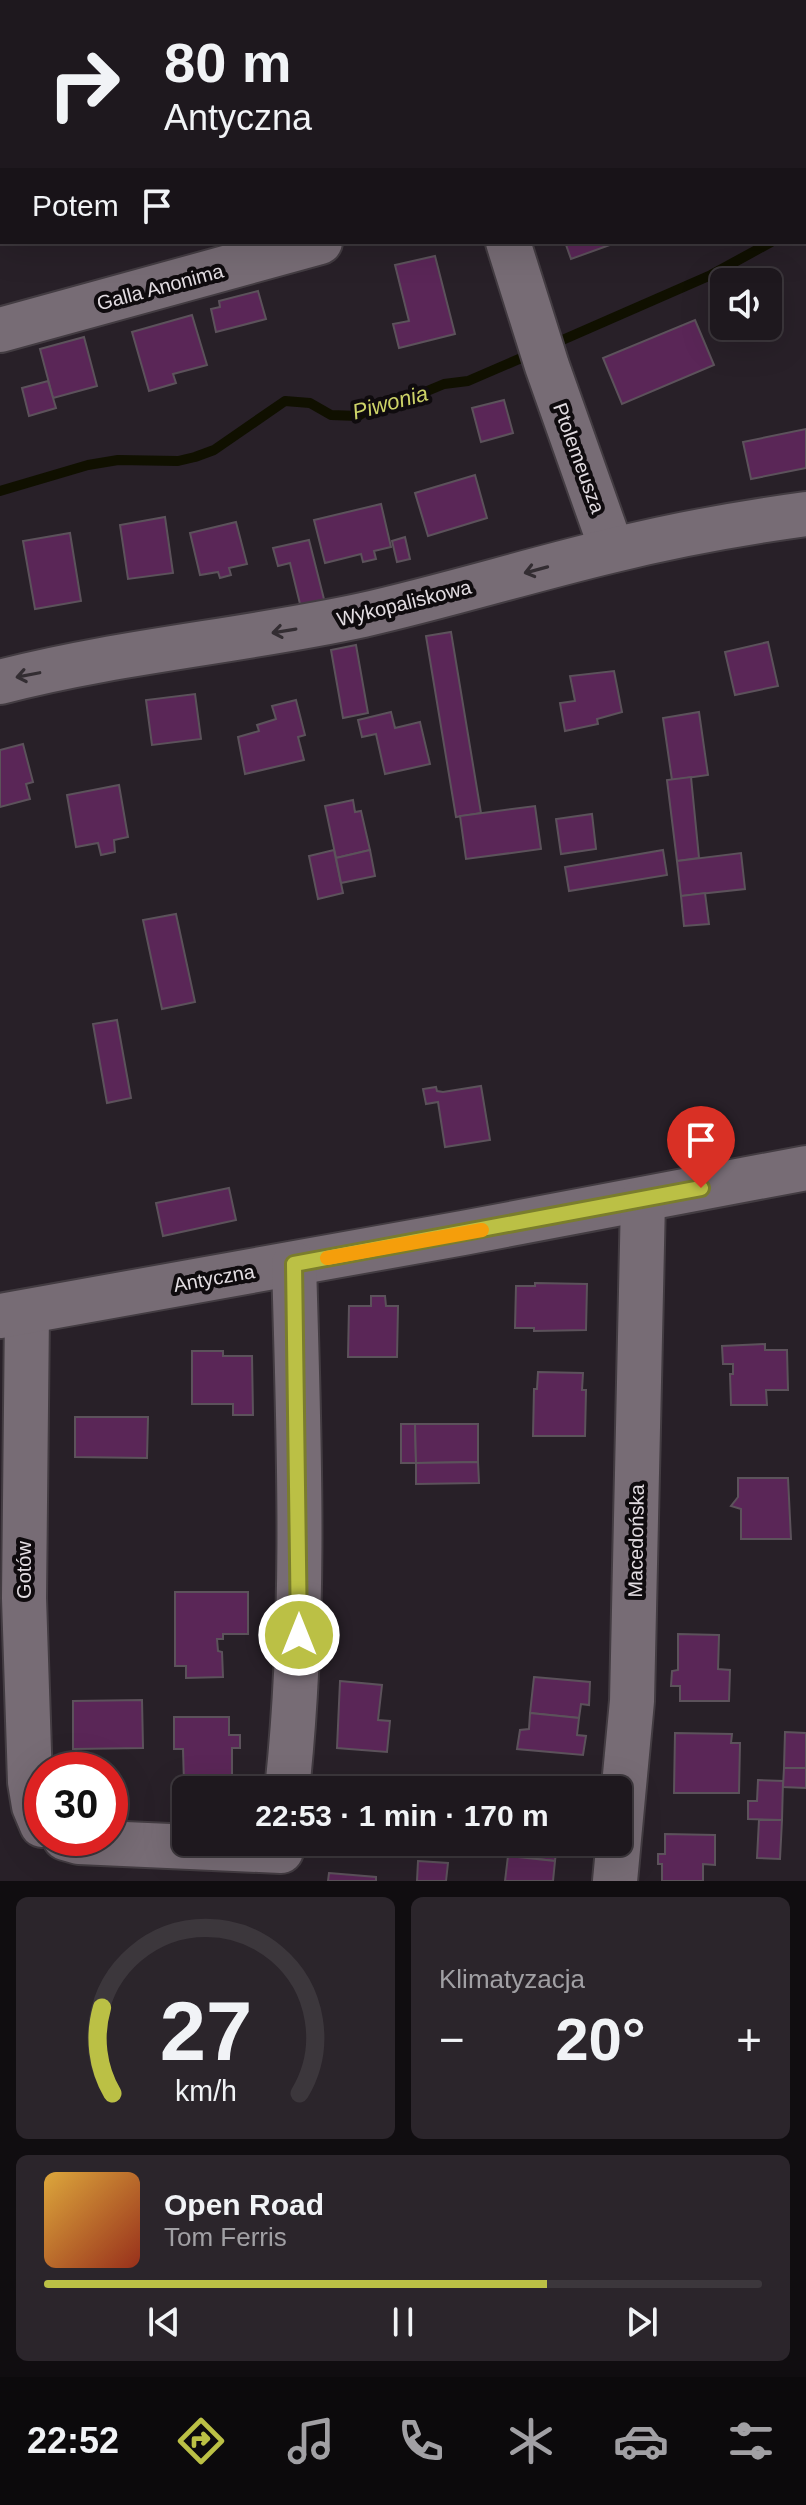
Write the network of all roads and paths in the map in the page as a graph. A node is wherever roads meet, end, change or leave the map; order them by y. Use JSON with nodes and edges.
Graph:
{"nodes":[{"id":1,"x":305,"y":244,"type":"edge"},
{"id":2,"x":509,"y":244,"type":"edge"},
{"id":3,"x":224,"y":255,"type":"edge"},
{"id":4,"x":0,"y":330,"type":"edge"},
{"id":5,"x":806,"y":514,"type":"edge"},
{"id":6,"x":612,"y":550,"type":"junction"},
{"id":7,"x":0,"y":682,"type":"edge"},
{"id":8,"x":806,"y":1168,"type":"edge"},
{"id":9,"x":643,"y":1200,"type":"junction"},
{"id":10,"x":294,"y":1264,"type":"junction"},
{"id":11,"x":13,"y":1314,"type":"edge"},
{"id":12,"x":29,"y":1752,"type":"edge"},
{"id":13,"x":289,"y":1776,"type":"edge"},
{"id":14,"x":128,"y":1846,"type":"edge"},
{"id":15,"x":280,"y":1858,"type":"edge"},
{"id":16,"x":615,"y":1881,"type":"edge"}],
"edges":[{"from":1,"to":3,"type":"street","name":"Galla Anonima"},
{"from":2,"to":6,"type":"street","name":"Ptolemeusza"},
{"from":3,"to":4,"type":"street","name":"Galla Anonima"},
{"from":5,"to":6,"type":"street","name":"Wykopaliskowa"},
{"from":6,"to":7,"type":"street","name":"Wykopaliskowa","one_way":true},
{"from":8,"to":9,"type":"street","name":"Antyczna"},
{"from":9,"to":10,"type":"street","name":"Antyczna"},
{"from":9,"to":16,"type":"street","name":"Macedońska"},
{"from":10,"to":11,"type":"street","name":"Antyczna"},
{"from":10,"to":13,"type":"street"},
{"from":11,"to":12,"type":"street","name":"Gotów"},
{"from":14,"to":15,"type":"street"}]}
